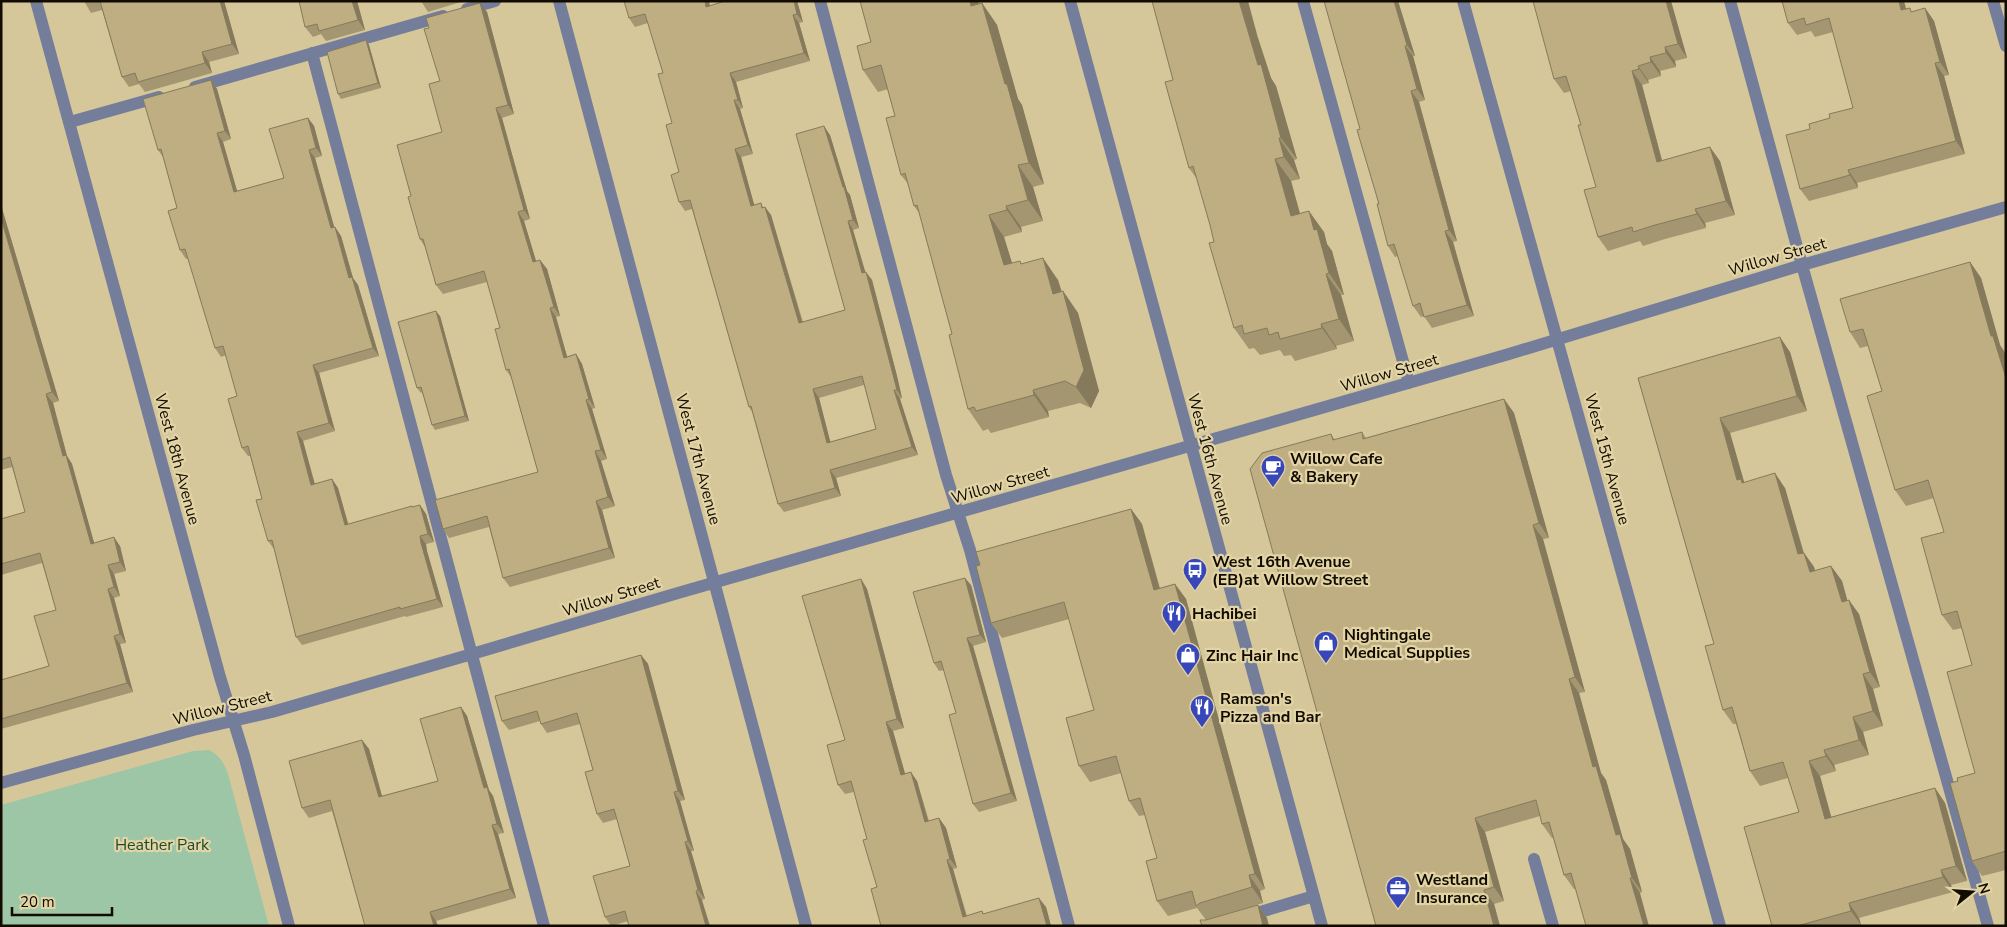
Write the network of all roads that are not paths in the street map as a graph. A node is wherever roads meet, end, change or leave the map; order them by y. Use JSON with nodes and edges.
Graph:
{"nodes":[{"id":1,"x":36,"y":1,"type":"edge"},
{"id":2,"x":495,"y":1,"type":"edge"},
{"id":3,"x":559,"y":1,"type":"edge"},
{"id":4,"x":820,"y":1,"type":"edge"},
{"id":5,"x":1070,"y":1,"type":"edge"},
{"id":6,"x":1303,"y":1,"type":"edge"},
{"id":7,"x":1463,"y":1,"type":"edge"},
{"id":8,"x":1730,"y":1,"type":"edge"},
{"id":9,"x":1993,"y":1,"type":"edge"},
{"id":10,"x":2006,"y":46,"type":"edge"},
{"id":11,"x":312,"y":53,"type":"junction"},
{"id":12,"x":70,"y":122,"type":"junction"},
{"id":13,"x":2006,"y":207,"type":"edge"},
{"id":14,"x":1802,"y":265,"type":"junction"},
{"id":15,"x":1557,"y":339,"type":"junction"},
{"id":16,"x":1409,"y":383,"type":"junction"},
{"id":17,"x":1191,"y":446,"type":"junction"},
{"id":18,"x":958,"y":512,"type":"junction"},
{"id":19,"x":715,"y":583,"type":"junction"},
{"id":20,"x":472,"y":654,"type":"junction"},
{"id":21,"x":233,"y":721,"type":"junction"},
{"id":22,"x":1,"y":783,"type":"edge"},
{"id":23,"x":1534,"y":858,"type":"dead end"},
{"id":24,"x":1314,"y":896,"type":"junction"},
{"id":25,"x":289,"y":926,"type":"edge"},
{"id":26,"x":544,"y":926,"type":"edge"},
{"id":27,"x":806,"y":926,"type":"edge"},
{"id":28,"x":1069,"y":926,"type":"edge"},
{"id":29,"x":1213,"y":926,"type":"edge"},
{"id":30,"x":1322,"y":926,"type":"edge"},
{"id":31,"x":1553,"y":926,"type":"edge"},
{"id":32,"x":1720,"y":926,"type":"edge"},
{"id":33,"x":1988,"y":926,"type":"edge"}],
"edges":[{"from":1,"to":12,"type":"street","name":"West 18th Avenue"},
{"from":2,"to":11,"type":"street"},
{"from":3,"to":19,"type":"street","name":"West 17th Avenue"},
{"from":4,"to":18,"type":"street"},
{"from":5,"to":17,"type":"street","name":"West 16th Avenue"},
{"from":6,"to":16,"type":"street"},
{"from":7,"to":15,"type":"street","name":"West 15th Avenue"},
{"from":8,"to":14,"type":"street"},
{"from":9,"to":10,"type":"street"},
{"from":11,"to":12,"type":"street"},
{"from":11,"to":20,"type":"street"},
{"from":12,"to":21,"type":"street","name":"West 18th Avenue"},
{"from":13,"to":14,"type":"street","name":"Willow Street"},
{"from":14,"to":15,"type":"street","name":"Willow Street"},
{"from":14,"to":33,"type":"street"},
{"from":15,"to":16,"type":"street","name":"Willow Street"},
{"from":15,"to":32,"type":"street","name":"West 15th Avenue"},
{"from":16,"to":17,"type":"street","name":"Willow Street"},
{"from":17,"to":18,"type":"street","name":"Willow Street"},
{"from":17,"to":24,"type":"street","name":"West 16th Avenue"},
{"from":18,"to":19,"type":"street","name":"Willow Street"},
{"from":18,"to":28,"type":"street"},
{"from":19,"to":20,"type":"street","name":"Willow Street"},
{"from":19,"to":27,"type":"street","name":"West 17th Avenue"},
{"from":20,"to":21,"type":"street","name":"Willow Street"},
{"from":20,"to":26,"type":"street"},
{"from":21,"to":22,"type":"street","name":"Willow Street"},
{"from":21,"to":25,"type":"street","name":"West 18th Avenue"},
{"from":23,"to":31,"type":"street"},
{"from":24,"to":29,"type":"street"},
{"from":24,"to":30,"type":"street","name":"West 16th Avenue"}]}
